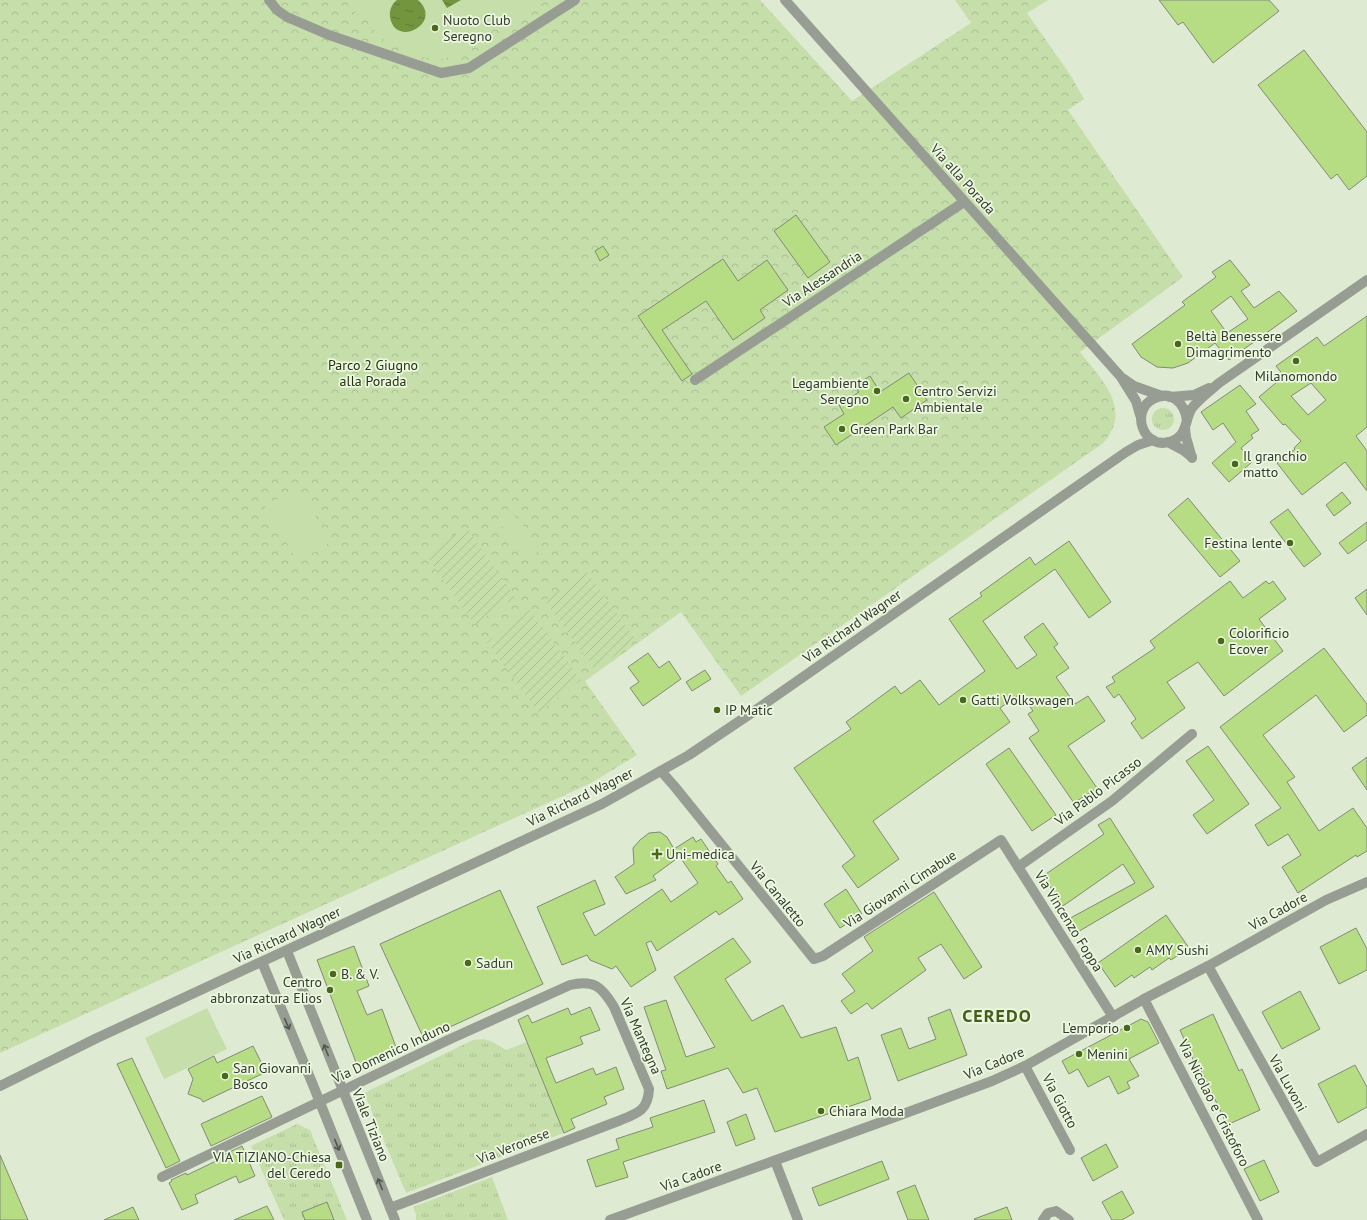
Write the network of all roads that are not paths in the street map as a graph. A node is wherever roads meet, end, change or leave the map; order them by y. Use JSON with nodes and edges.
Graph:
{"nodes":[{"id":1,"x":264,"y":0,"type":"edge"},
{"id":2,"x":269,"y":0,"type":"edge"},
{"id":3,"x":575,"y":0,"type":"edge"},
{"id":4,"x":785,"y":0,"type":"edge"},
{"id":5,"x":277,"y":10,"type":"junction"},
{"id":6,"x":964,"y":202,"type":"junction"},
{"id":7,"x":1367,"y":280,"type":"edge"},
{"id":8,"x":1121,"y":377,"type":"junction"},
{"id":9,"x":695,"y":380,"type":"dead end"},
{"id":10,"x":1220,"y":383,"type":"junction"},
{"id":11,"x":1166,"y":396,"type":"junction"},
{"id":12,"x":1140,"y":419,"type":"junction"},
{"id":13,"x":1186,"y":424,"type":"junction"},
{"id":14,"x":1153,"y":440,"type":"junction"},
{"id":15,"x":1168,"y":442,"type":"junction"},
{"id":16,"x":1126,"y":452,"type":"junction"},
{"id":17,"x":1192,"y":734,"type":"dead end"},
{"id":18,"x":661,"y":771,"type":"junction"},
{"id":19,"x":1001,"y":840,"type":"joint"},
{"id":20,"x":1018,"y":867,"type":"junction"},
{"id":21,"x":1367,"y":882,"type":"edge"},
{"id":22,"x":287,"y":951,"type":"junction"},
{"id":23,"x":814,"y":959,"type":"joint"},
{"id":24,"x":262,"y":962,"type":"junction"},
{"id":25,"x":1208,"y":966,"type":"junction"},
{"id":26,"x":591,"y":983,"type":"joint"},
{"id":27,"x":1144,"y":999,"type":"junction"},
{"id":28,"x":1113,"y":1017,"type":"junction"},
{"id":29,"x":1025,"y":1066,"type":"junction"},
{"id":30,"x":0,"y":1086,"type":"edge"},
{"id":31,"x":342,"y":1091,"type":"junction"},
{"id":32,"x":320,"y":1102,"type":"junction"},
{"id":33,"x":644,"y":1107,"type":"joint"},
{"id":34,"x":1367,"y":1134,"type":"edge"},
{"id":35,"x":1070,"y":1150,"type":"dead end"},
{"id":36,"x":774,"y":1161,"type":"junction"},
{"id":37,"x":162,"y":1177,"type":"dead end"},
{"id":38,"x":390,"y":1208,"type":"junction"},
{"id":39,"x":367,"y":1220,"type":"edge"},
{"id":40,"x":394,"y":1220,"type":"edge"},
{"id":41,"x":610,"y":1220,"type":"edge"},
{"id":42,"x":798,"y":1220,"type":"edge"},
{"id":43,"x":1043,"y":1220,"type":"edge"},
{"id":44,"x":1070,"y":1220,"type":"edge"},
{"id":45,"x":1258,"y":1220,"type":"edge"}],
"edges":[{"from":1,"to":5,"type":"street"},
{"from":2,"to":5,"type":"street"},
{"from":3,"to":5,"type":"street"},
{"from":4,"to":6,"type":"street","name":"Via alla Porada"},
{"from":6,"to":8,"type":"street","name":"Via alla Porada"},
{"from":6,"to":9,"type":"street","name":"Via Alessandria"},
{"from":7,"to":10,"type":"street"},
{"from":8,"to":11,"type":"street","name":"Via alla Porada"},
{"from":8,"to":12,"type":"street","name":"Via alla Porada"},
{"from":10,"to":11,"type":"street"},
{"from":10,"to":13,"type":"street"},
{"from":11,"to":12,"type":"street"},
{"from":11,"to":13,"type":"street"},
{"from":12,"to":14,"type":"street"},
{"from":12,"to":16,"type":"street","name":"Via Richard Wagner"},
{"from":13,"to":15,"type":"street"},
{"from":13,"to":15,"type":"street"},
{"from":14,"to":15,"type":"street"},
{"from":14,"to":16,"type":"street","name":"Via Richard Wagner"},
{"from":16,"to":18,"type":"street","name":"Via Richard Wagner"},
{"from":17,"to":20,"type":"street","name":"Via Pablo Picasso"},
{"from":18,"to":22,"type":"street","name":"Via Richard Wagner"},
{"from":18,"to":23,"type":"street","name":"Via Canaletto"},
{"from":19,"to":20,"type":"street","name":"Via Vincenzo Foppa"},
{"from":19,"to":23,"type":"street","name":"Via Giovanni Cimabue"},
{"from":20,"to":28,"type":"street","name":"Via Vincenzo Foppa"},
{"from":21,"to":25,"type":"street","name":"Via Cadore"},
{"from":22,"to":24,"type":"street","name":"Via Richard Wagner"},
{"from":31,"to":22,"type":"street","name":"Viale Tiziano","one_way":true},
{"from":24,"to":30,"type":"street","name":"Via Richard Wagner"},
{"from":24,"to":32,"type":"street","one_way":true},
{"from":25,"to":27,"type":"street","name":"Via Cadore"},
{"from":25,"to":34,"type":"street","name":"Via Luvoni"},
{"from":26,"to":31,"type":"street","name":"Via Domenico Induno"},
{"from":26,"to":33,"type":"street","name":"Via Mantegna"},
{"from":27,"to":28,"type":"street","name":"Via Cadore"},
{"from":27,"to":45,"type":"street","name":"Via Nicolao e Cristoforo"},
{"from":28,"to":29,"type":"street","name":"Via Cadore"},
{"from":29,"to":35,"type":"street","name":"Via Giotto"},
{"from":29,"to":36,"type":"street","name":"Via Cadore"},
{"from":31,"to":32,"type":"street","name":"Via Domenico Induno"},
{"from":38,"to":31,"type":"street","name":"Viale Tiziano","one_way":true},
{"from":32,"to":37,"type":"street","name":"Via Domenico Induno"},
{"from":32,"to":39,"type":"street","one_way":true},
{"from":33,"to":38,"type":"street","name":"Via Veronese"},
{"from":36,"to":41,"type":"street","name":"Via Cadore"},
{"from":36,"to":42,"type":"street"},
{"from":38,"to":40,"type":"street","name":"Viale Tiziano"},
{"from":43,"to":44,"type":"street"}]}
